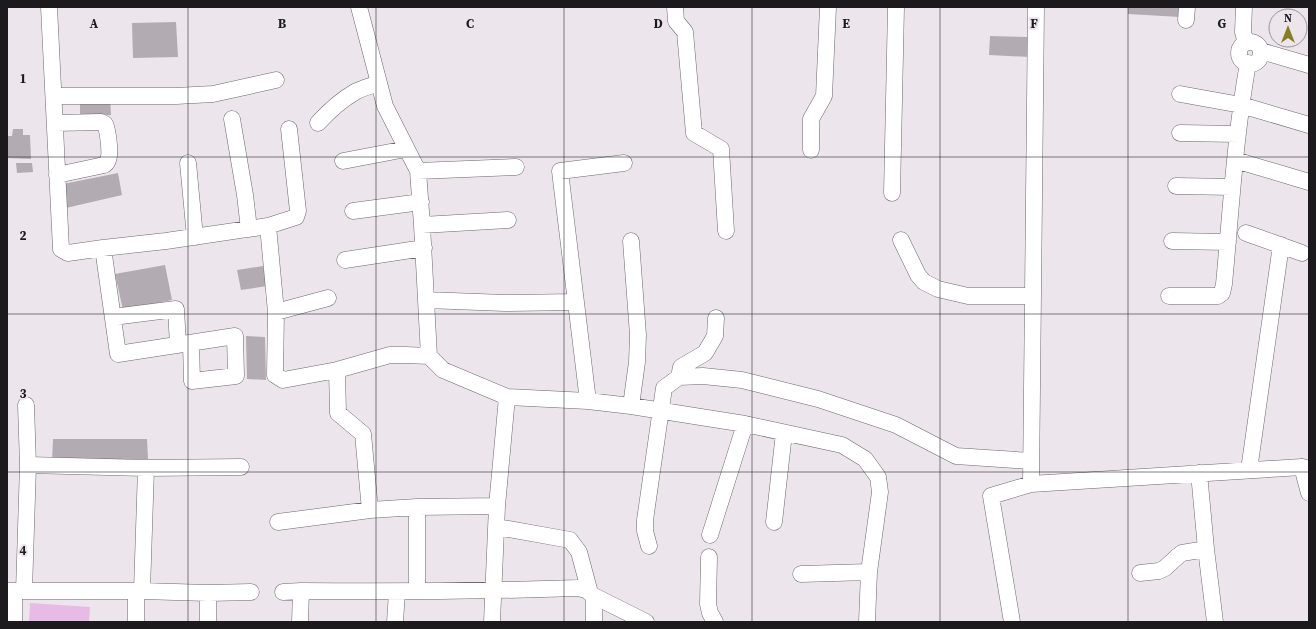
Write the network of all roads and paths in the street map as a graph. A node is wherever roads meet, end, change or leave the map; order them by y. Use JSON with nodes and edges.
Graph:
{"nodes":[{"id":1,"x":49,"y":7,"type":"edge"},
{"id":2,"x":359,"y":7,"type":"edge"},
{"id":3,"x":675,"y":7,"type":"edge"},
{"id":4,"x":828,"y":7,"type":"edge"},
{"id":5,"x":896,"y":7,"type":"edge"},
{"id":6,"x":1036,"y":7,"type":"edge"},
{"id":7,"x":1244,"y":7,"type":"edge"},
{"id":8,"x":1246,"y":43,"type":"junction"},
{"id":9,"x":1261,"y":51,"type":"junction"},
{"id":10,"x":1248,"y":63,"type":"junction"},
{"id":11,"x":1309,"y":65,"type":"edge"},
{"id":12,"x":276,"y":80,"type":"dead end"},
{"id":13,"x":379,"y":83,"type":"junction"},
{"id":14,"x":1180,"y":94,"type":"dead end"},
{"id":15,"x":54,"y":96,"type":"junction"},
{"id":16,"x":1241,"y":105,"type":"junction"},
{"id":17,"x":232,"y":119,"type":"dead end"},
{"id":18,"x":55,"y":123,"type":"junction"},
{"id":19,"x":318,"y":123,"type":"dead end"},
{"id":20,"x":1309,"y":126,"type":"edge"},
{"id":21,"x":289,"y":129,"type":"dead end"},
{"id":22,"x":1180,"y":133,"type":"dead end"},
{"id":23,"x":1238,"y":134,"type":"junction"},
{"id":24,"x":406,"y":149,"type":"junction"},
{"id":25,"x":811,"y":150,"type":"dead end"},
{"id":26,"x":1235,"y":160,"type":"junction"},
{"id":27,"x":344,"y":161,"type":"dead end"},
{"id":28,"x":188,"y":163,"type":"dead end"},
{"id":29,"x":624,"y":163,"type":"dead end"},
{"id":30,"x":516,"y":167,"type":"dead end"},
{"id":31,"x":418,"y":171,"type":"junction"},
{"id":32,"x":57,"y":175,"type":"junction"},
{"id":33,"x":1309,"y":182,"type":"edge"},
{"id":34,"x":1176,"y":186,"type":"dead end"},
{"id":35,"x":1232,"y":187,"type":"junction"},
{"id":36,"x":892,"y":193,"type":"dead end"},
{"id":37,"x":421,"y":202,"type":"junction"},
{"id":38,"x":353,"y":211,"type":"dead end"},
{"id":39,"x":508,"y":220,"type":"dead end"},
{"id":40,"x":422,"y":225,"type":"junction"},
{"id":41,"x":268,"y":226,"type":"junction"},
{"id":42,"x":249,"y":229,"type":"junction"},
{"id":43,"x":726,"y":231,"type":"dead end"},
{"id":44,"x":1246,"y":234,"type":"dead end"},
{"id":45,"x":195,"y":237,"type":"junction"},
{"id":46,"x":901,"y":240,"type":"dead end"},
{"id":47,"x":631,"y":241,"type":"dead end"},
{"id":48,"x":1172,"y":241,"type":"dead end"},
{"id":49,"x":1228,"y":242,"type":"junction"},
{"id":50,"x":1281,"y":245,"type":"junction"},
{"id":51,"x":103,"y":248,"type":"junction"},
{"id":52,"x":424,"y":248,"type":"junction"},
{"id":53,"x":1302,"y":253,"type":"dead end"},
{"id":54,"x":346,"y":260,"type":"dead end"},
{"id":55,"x":1033,"y":296,"type":"junction"},
{"id":56,"x":1169,"y":296,"type":"dead end"},
{"id":57,"x":328,"y":298,"type":"dead end"},
{"id":58,"x":426,"y":300,"type":"junction"},
{"id":59,"x":576,"y":302,"type":"junction"},
{"id":60,"x":276,"y":312,"type":"junction"},
{"id":61,"x":113,"y":317,"type":"junction"},
{"id":62,"x":716,"y":318,"type":"dead end"},
{"id":63,"x":429,"y":356,"type":"junction"},
{"id":64,"x":337,"y":370,"type":"junction"},
{"id":65,"x":679,"y":377,"type":"junction"},
{"id":66,"x":507,"y":397,"type":"junction"},
{"id":67,"x":588,"y":401,"type":"junction"},
{"id":68,"x":26,"y":405,"type":"dead end"},
{"id":69,"x":631,"y":406,"type":"junction"},
{"id":70,"x":661,"y":410,"type":"junction"},
{"id":71,"x":745,"y":424,"type":"junction"},
{"id":72,"x":784,"y":433,"type":"junction"},
{"id":73,"x":1031,"y":461,"type":"junction"},
{"id":74,"x":28,"y":466,"type":"junction"},
{"id":75,"x":241,"y":467,"type":"dead end"},
{"id":76,"x":146,"y":468,"type":"junction"},
{"id":77,"x":1306,"y":468,"type":"edge"},
{"id":78,"x":1249,"y":470,"type":"junction"},
{"id":79,"x":1199,"y":473,"type":"junction"},
{"id":80,"x":1031,"y":484,"type":"junction"},
{"id":81,"x":1309,"y":493,"type":"edge"},
{"id":82,"x":497,"y":506,"type":"junction"},
{"id":83,"x":417,"y":507,"type":"junction"},
{"id":84,"x":370,"y":510,"type":"junction"},
{"id":85,"x":278,"y":522,"type":"dead end"},
{"id":86,"x":774,"y":522,"type":"dead end"},
{"id":87,"x":497,"y":527,"type":"junction"},
{"id":88,"x":710,"y":535,"type":"dead end"},
{"id":89,"x":649,"y":546,"type":"dead end"},
{"id":90,"x":1206,"y":549,"type":"junction"},
{"id":91,"x":709,"y":557,"type":"dead end"},
{"id":92,"x":869,"y":572,"type":"junction"},
{"id":93,"x":1140,"y":573,"type":"dead end"},
{"id":94,"x":801,"y":574,"type":"dead end"},
{"id":95,"x":15,"y":591,"type":"edge"},
{"id":96,"x":139,"y":591,"type":"junction"},
{"id":97,"x":301,"y":591,"type":"junction"},
{"id":98,"x":417,"y":591,"type":"junction"},
{"id":99,"x":494,"y":591,"type":"junction"},
{"id":100,"x":251,"y":592,"type":"dead end"},
{"id":101,"x":283,"y":592,"type":"dead end"},
{"id":102,"x":397,"y":592,"type":"junction"},
{"id":103,"x":208,"y":593,"type":"junction"},
{"id":104,"x":592,"y":594,"type":"junction"},
{"id":105,"x":14,"y":622,"type":"edge"},
{"id":106,"x":136,"y":622,"type":"edge"},
{"id":107,"x":208,"y":622,"type":"edge"},
{"id":108,"x":300,"y":622,"type":"edge"},
{"id":109,"x":395,"y":622,"type":"edge"},
{"id":110,"x":492,"y":622,"type":"edge"},
{"id":111,"x":594,"y":622,"type":"edge"},
{"id":112,"x":646,"y":622,"type":"edge"},
{"id":113,"x":715,"y":622,"type":"edge"},
{"id":114,"x":867,"y":622,"type":"edge"},
{"id":115,"x":1012,"y":622,"type":"edge"},
{"id":116,"x":1215,"y":622,"type":"edge"}],
"edges":[{"from":1,"to":15,"type":"street"},
{"from":2,"to":13,"type":"street"},
{"from":3,"to":43,"type":"street"},
{"from":4,"to":25,"type":"street"},
{"from":5,"to":36,"type":"street"},
{"from":6,"to":55,"type":"street"},
{"from":7,"to":8,"type":"street"},
{"from":8,"to":9,"type":"street"},
{"from":8,"to":10,"type":"street"},
{"from":9,"to":10,"type":"street"},
{"from":9,"to":11,"type":"street"},
{"from":10,"to":16,"type":"street"},
{"from":12,"to":15,"type":"street"},
{"from":13,"to":19,"type":"street"},
{"from":13,"to":24,"type":"street"},
{"from":14,"to":16,"type":"street"},
{"from":15,"to":18,"type":"street"},
{"from":16,"to":20,"type":"street"},
{"from":16,"to":23,"type":"street"},
{"from":17,"to":42,"type":"street"},
{"from":18,"to":32,"type":"street"},
{"from":18,"to":32,"type":"street"},
{"from":21,"to":41,"type":"street"},
{"from":22,"to":23,"type":"street"},
{"from":23,"to":26,"type":"street"},
{"from":24,"to":27,"type":"street"},
{"from":24,"to":31,"type":"street"},
{"from":26,"to":33,"type":"street"},
{"from":26,"to":35,"type":"street"},
{"from":28,"to":45,"type":"street"},
{"from":29,"to":59,"type":"street"},
{"from":30,"to":31,"type":"street"},
{"from":31,"to":37,"type":"street"},
{"from":32,"to":51,"type":"street"},
{"from":34,"to":35,"type":"street"},
{"from":35,"to":49,"type":"street"},
{"from":37,"to":38,"type":"street"},
{"from":37,"to":40,"type":"street"},
{"from":39,"to":40,"type":"street"},
{"from":40,"to":52,"type":"street"},
{"from":41,"to":42,"type":"street"},
{"from":41,"to":60,"type":"street"},
{"from":42,"to":45,"type":"street"},
{"from":44,"to":50,"type":"street"},
{"from":45,"to":51,"type":"street"},
{"from":46,"to":55,"type":"street"},
{"from":47,"to":69,"type":"street"},
{"from":48,"to":49,"type":"street"},
{"from":49,"to":56,"type":"street"},
{"from":50,"to":53,"type":"street"},
{"from":50,"to":78,"type":"street"},
{"from":51,"to":61,"type":"street"},
{"from":52,"to":54,"type":"street"},
{"from":52,"to":58,"type":"street"},
{"from":55,"to":73,"type":"street"},
{"from":57,"to":60,"type":"street"},
{"from":58,"to":59,"type":"street"},
{"from":58,"to":63,"type":"street"},
{"from":59,"to":67,"type":"street"},
{"from":60,"to":64,"type":"street"},
{"from":61,"to":61,"type":"street"},
{"from":62,"to":65,"type":"street"},
{"from":63,"to":64,"type":"street"},
{"from":63,"to":66,"type":"street"},
{"from":64,"to":84,"type":"street"},
{"from":65,"to":70,"type":"street"},
{"from":65,"to":73,"type":"street"},
{"from":66,"to":67,"type":"street"},
{"from":66,"to":82,"type":"street"},
{"from":67,"to":69,"type":"street"},
{"from":68,"to":74,"type":"street"},
{"from":69,"to":70,"type":"street"},
{"from":70,"to":71,"type":"street"},
{"from":70,"to":89,"type":"street"},
{"from":71,"to":72,"type":"street"},
{"from":71,"to":88,"type":"street"},
{"from":72,"to":86,"type":"street"},
{"from":72,"to":92,"type":"street"},
{"from":73,"to":80,"type":"street"},
{"from":74,"to":76,"type":"street"},
{"from":74,"to":95,"type":"street"},
{"from":75,"to":76,"type":"street"},
{"from":76,"to":96,"type":"street"},
{"from":77,"to":78,"type":"street"},
{"from":77,"to":81,"type":"street"},
{"from":78,"to":79,"type":"street"},
{"from":79,"to":80,"type":"street"},
{"from":79,"to":90,"type":"street"},
{"from":80,"to":115,"type":"street"},
{"from":82,"to":83,"type":"street"},
{"from":82,"to":87,"type":"street"},
{"from":83,"to":84,"type":"street"},
{"from":83,"to":98,"type":"street"},
{"from":84,"to":85,"type":"street"},
{"from":87,"to":99,"type":"street"},
{"from":87,"to":104,"type":"street"},
{"from":90,"to":93,"type":"street"},
{"from":90,"to":116,"type":"street"},
{"from":91,"to":113,"type":"street"},
{"from":92,"to":94,"type":"street"},
{"from":92,"to":114,"type":"street"},
{"from":95,"to":96,"type":"street"},
{"from":95,"to":105,"type":"street"},
{"from":96,"to":103,"type":"street"},
{"from":96,"to":106,"type":"street"},
{"from":97,"to":101,"type":"street"},
{"from":97,"to":102,"type":"street"},
{"from":97,"to":108,"type":"street"},
{"from":98,"to":99,"type":"street"},
{"from":98,"to":102,"type":"street"},
{"from":99,"to":104,"type":"street"},
{"from":99,"to":110,"type":"street"},
{"from":100,"to":103,"type":"street"},
{"from":102,"to":109,"type":"street"},
{"from":103,"to":107,"type":"street"},
{"from":104,"to":111,"type":"street"},
{"from":104,"to":112,"type":"street"}]}
